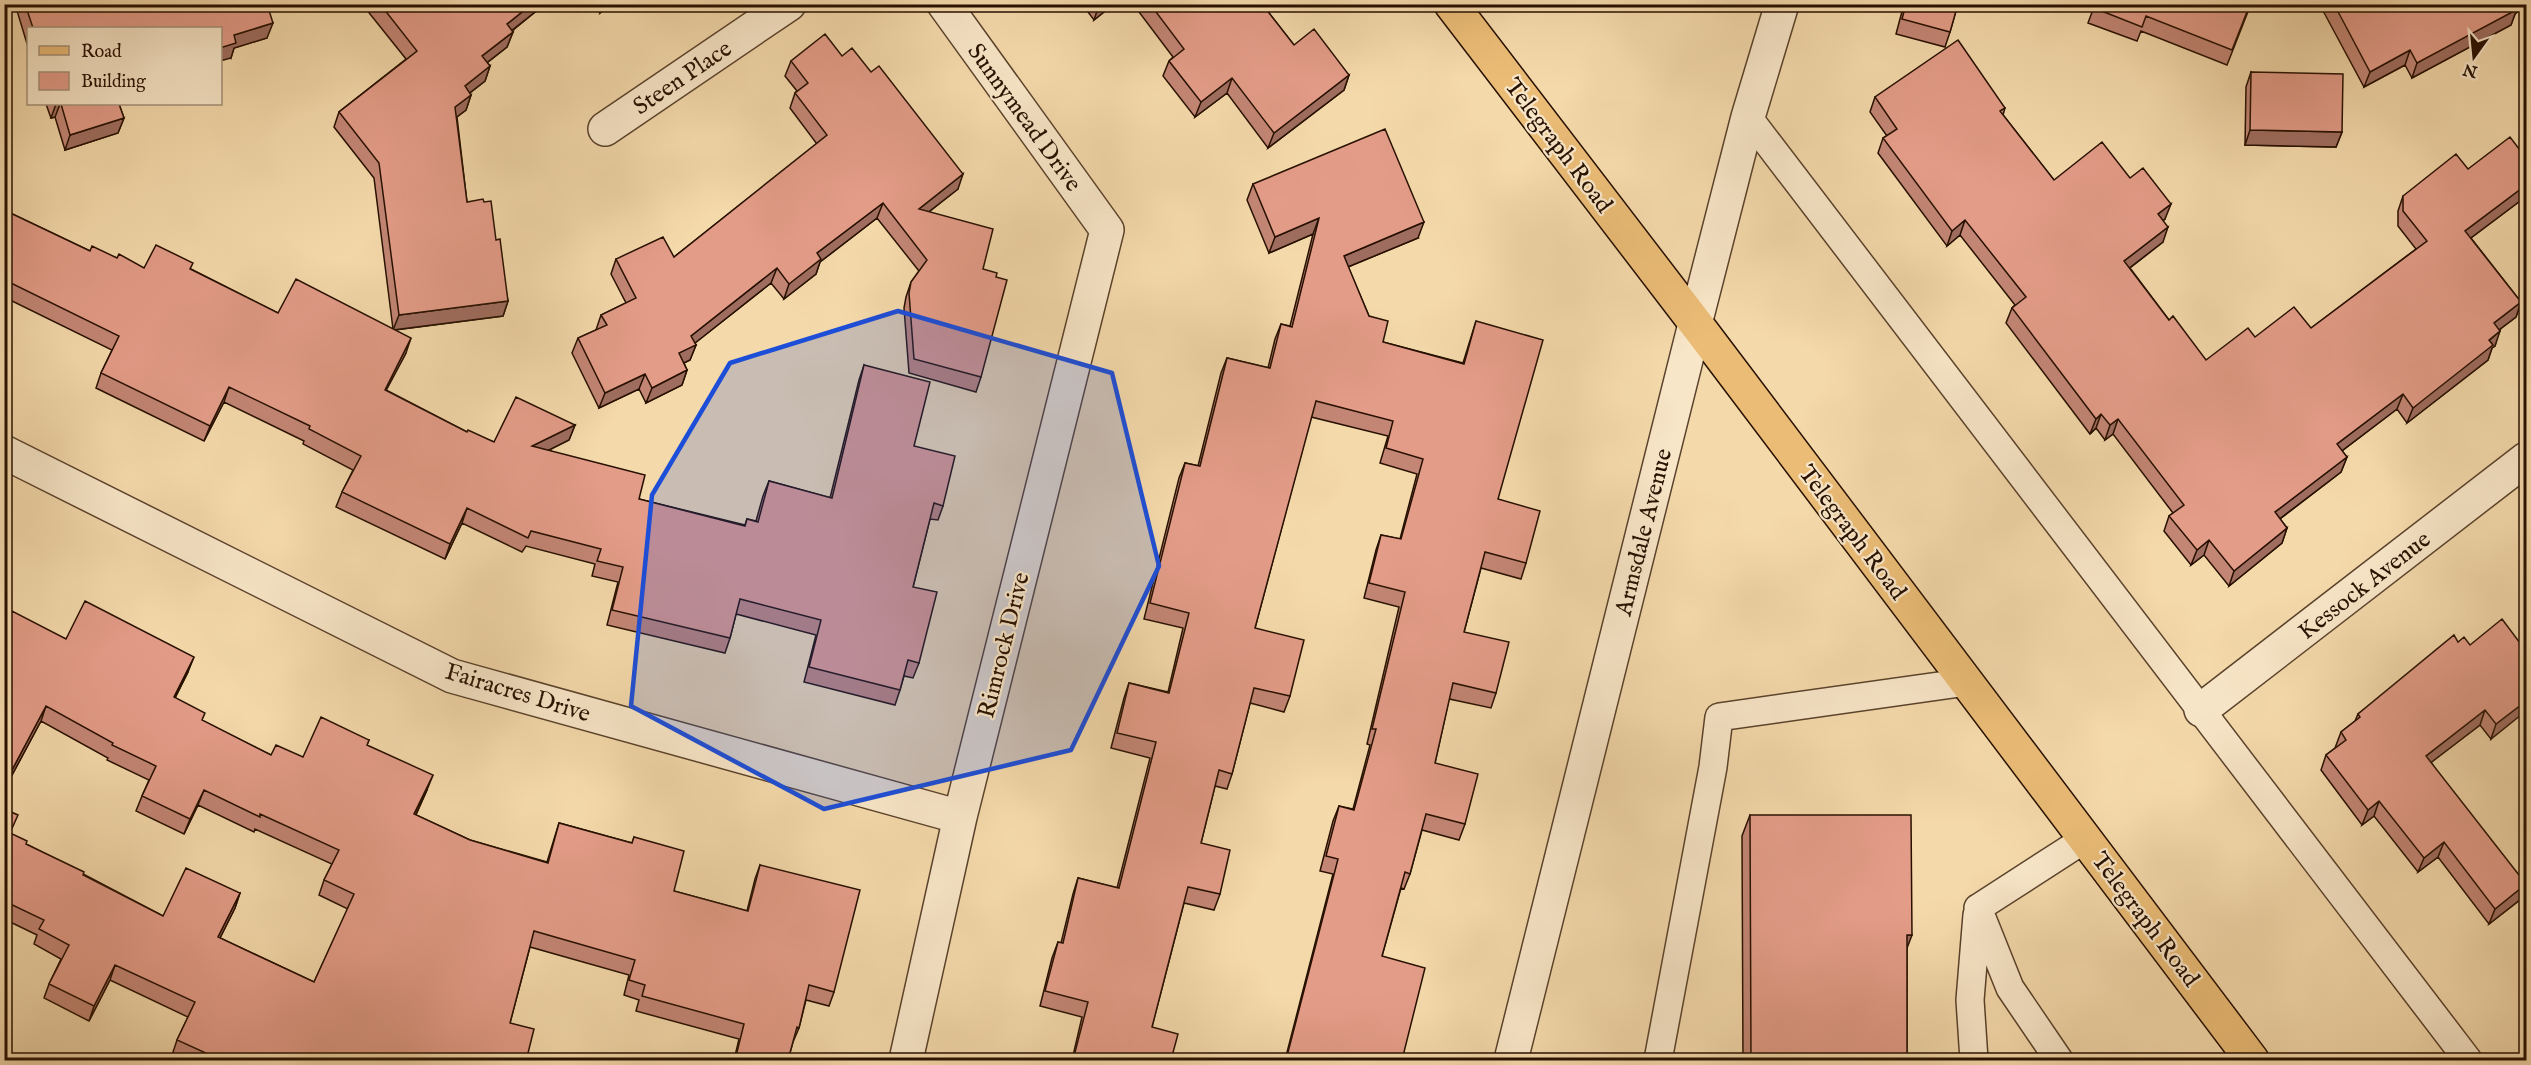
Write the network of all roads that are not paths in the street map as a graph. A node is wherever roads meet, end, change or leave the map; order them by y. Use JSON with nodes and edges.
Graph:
{"nodes":[{"id":1,"x":789,"y":4,"type":"edge"},
{"id":2,"x":944,"y":4,"type":"edge"},
{"id":3,"x":1451,"y":4,"type":"edge"},
{"id":4,"x":1782,"y":4,"type":"edge"},
{"id":5,"x":1748,"y":117,"type":"junction"},
{"id":6,"x":605,"y":129,"type":"dead end"},
{"id":7,"x":1107,"y":230,"type":"joint"},
{"id":8,"x":1695,"y":324,"type":"junction"},
{"id":9,"x":4,"y":453,"type":"edge"},
{"id":10,"x":2526,"y":459,"type":"edge"},
{"id":11,"x":1967,"y":682,"type":"junction"},
{"id":12,"x":2201,"y":710,"type":"junction"},
{"id":13,"x":960,"y":817,"type":"junction"},
{"id":14,"x":2085,"y":839,"type":"junction"},
{"id":15,"x":1978,"y":908,"type":"junction"},
{"id":16,"x":906,"y":1060,"type":"edge"},
{"id":17,"x":1511,"y":1060,"type":"edge"},
{"id":18,"x":1658,"y":1060,"type":"edge"},
{"id":19,"x":1974,"y":1060,"type":"edge"},
{"id":20,"x":2059,"y":1060,"type":"edge"},
{"id":21,"x":2252,"y":1060,"type":"edge"},
{"id":22,"x":2468,"y":1060,"type":"edge"}],
"edges":[{"from":1,"to":6,"type":"street","name":"Steen Place"},
{"from":2,"to":7,"type":"street","name":"Sunnymead Drive"},
{"from":3,"to":8,"type":"main road","name":"Telegraph Road"},
{"from":4,"to":5,"type":"street","name":"Armsdale Avenue"},
{"from":5,"to":8,"type":"street","name":"Armsdale Avenue"},
{"from":5,"to":12,"type":"lane"},
{"from":7,"to":13,"type":"street","name":"Rimrock Drive"},
{"from":8,"to":11,"type":"main road","name":"Telegraph Road"},
{"from":8,"to":17,"type":"street","name":"Armsdale Avenue"},
{"from":9,"to":13,"type":"street","name":"Fairacres Drive"},
{"from":10,"to":12,"type":"street","name":"Kessock Avenue"},
{"from":11,"to":14,"type":"main road","name":"Telegraph Road"},
{"from":11,"to":18,"type":"lane"},
{"from":12,"to":22,"type":"lane"},
{"from":13,"to":16,"type":"street","name":"Rimrock Drive"},
{"from":14,"to":15,"type":"lane"},
{"from":14,"to":21,"type":"main road","name":"Telegraph Road"},
{"from":15,"to":19,"type":"lane"},
{"from":15,"to":20,"type":"lane"}]}
